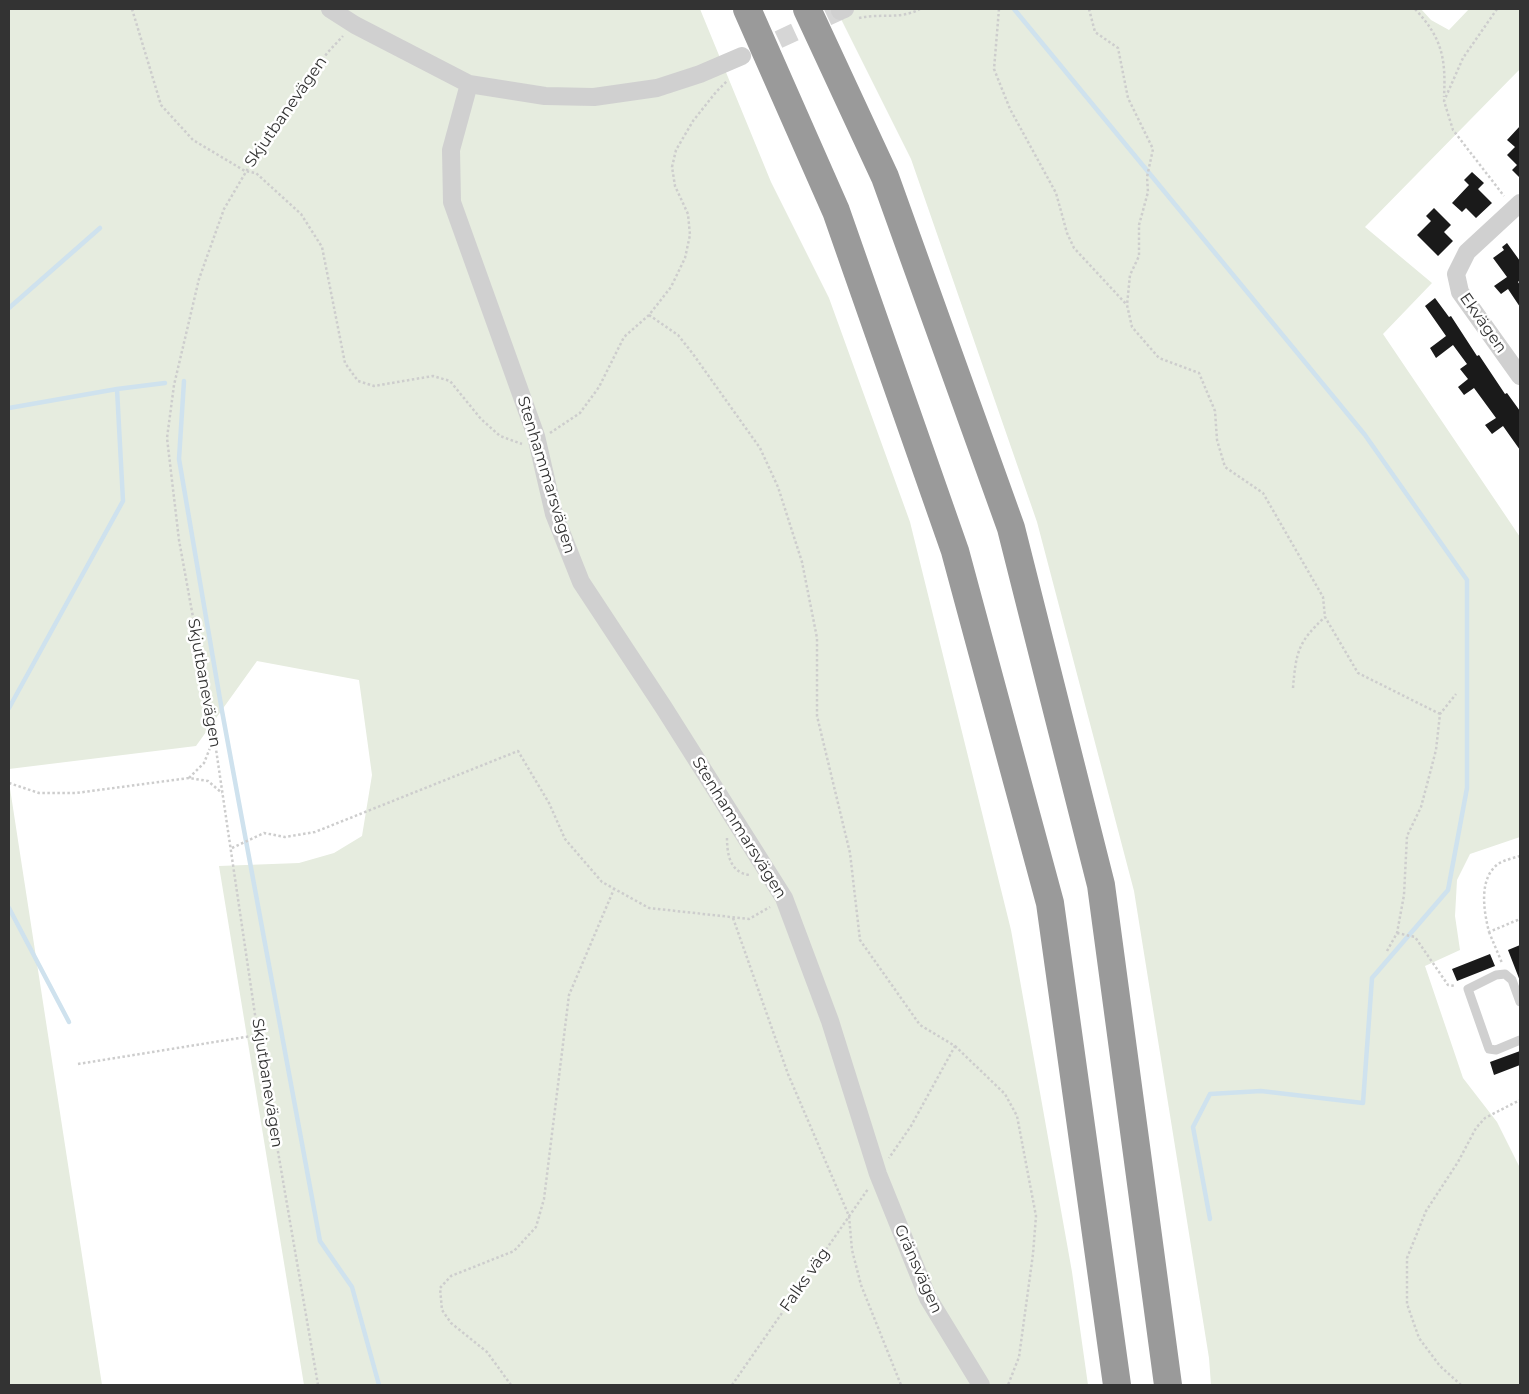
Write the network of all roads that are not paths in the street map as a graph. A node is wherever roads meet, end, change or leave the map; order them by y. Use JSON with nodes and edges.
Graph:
{"nodes":[{"id":1,"x":330,"y":9,"type":"edge"},
{"id":2,"x":747,"y":9,"type":"edge"},
{"id":3,"x":808,"y":9,"type":"edge"},
{"id":4,"x":742,"y":56,"type":"tunnel mouth"},
{"id":5,"x":469,"y":84,"type":"junction"},
{"id":6,"x":1517,"y":206,"type":"edge"},
{"id":7,"x":1520,"y":376,"type":"edge"},
{"id":8,"x":1520,"y":1002,"type":"edge"},
{"id":9,"x":1520,"y":1040,"type":"edge"},
{"id":10,"x":878,"y":1174,"type":"joint"},
{"id":11,"x":981,"y":1385,"type":"edge"},
{"id":12,"x":1117,"y":1385,"type":"edge"},
{"id":13,"x":1168,"y":1385,"type":"edge"}],
"edges":[{"from":1,"to":5,"type":"street"},
{"from":2,"to":12,"type":"highway"},
{"from":3,"to":13,"type":"highway"},
{"from":4,"to":5,"type":"street"},
{"from":5,"to":10,"type":"street","name":"Stenhammarsvägen"},
{"from":6,"to":7,"type":"street","name":"Ekvägen"},
{"from":8,"to":9,"type":"lane"},
{"from":10,"to":11,"type":"street","name":"Gränsvägen"}]}
